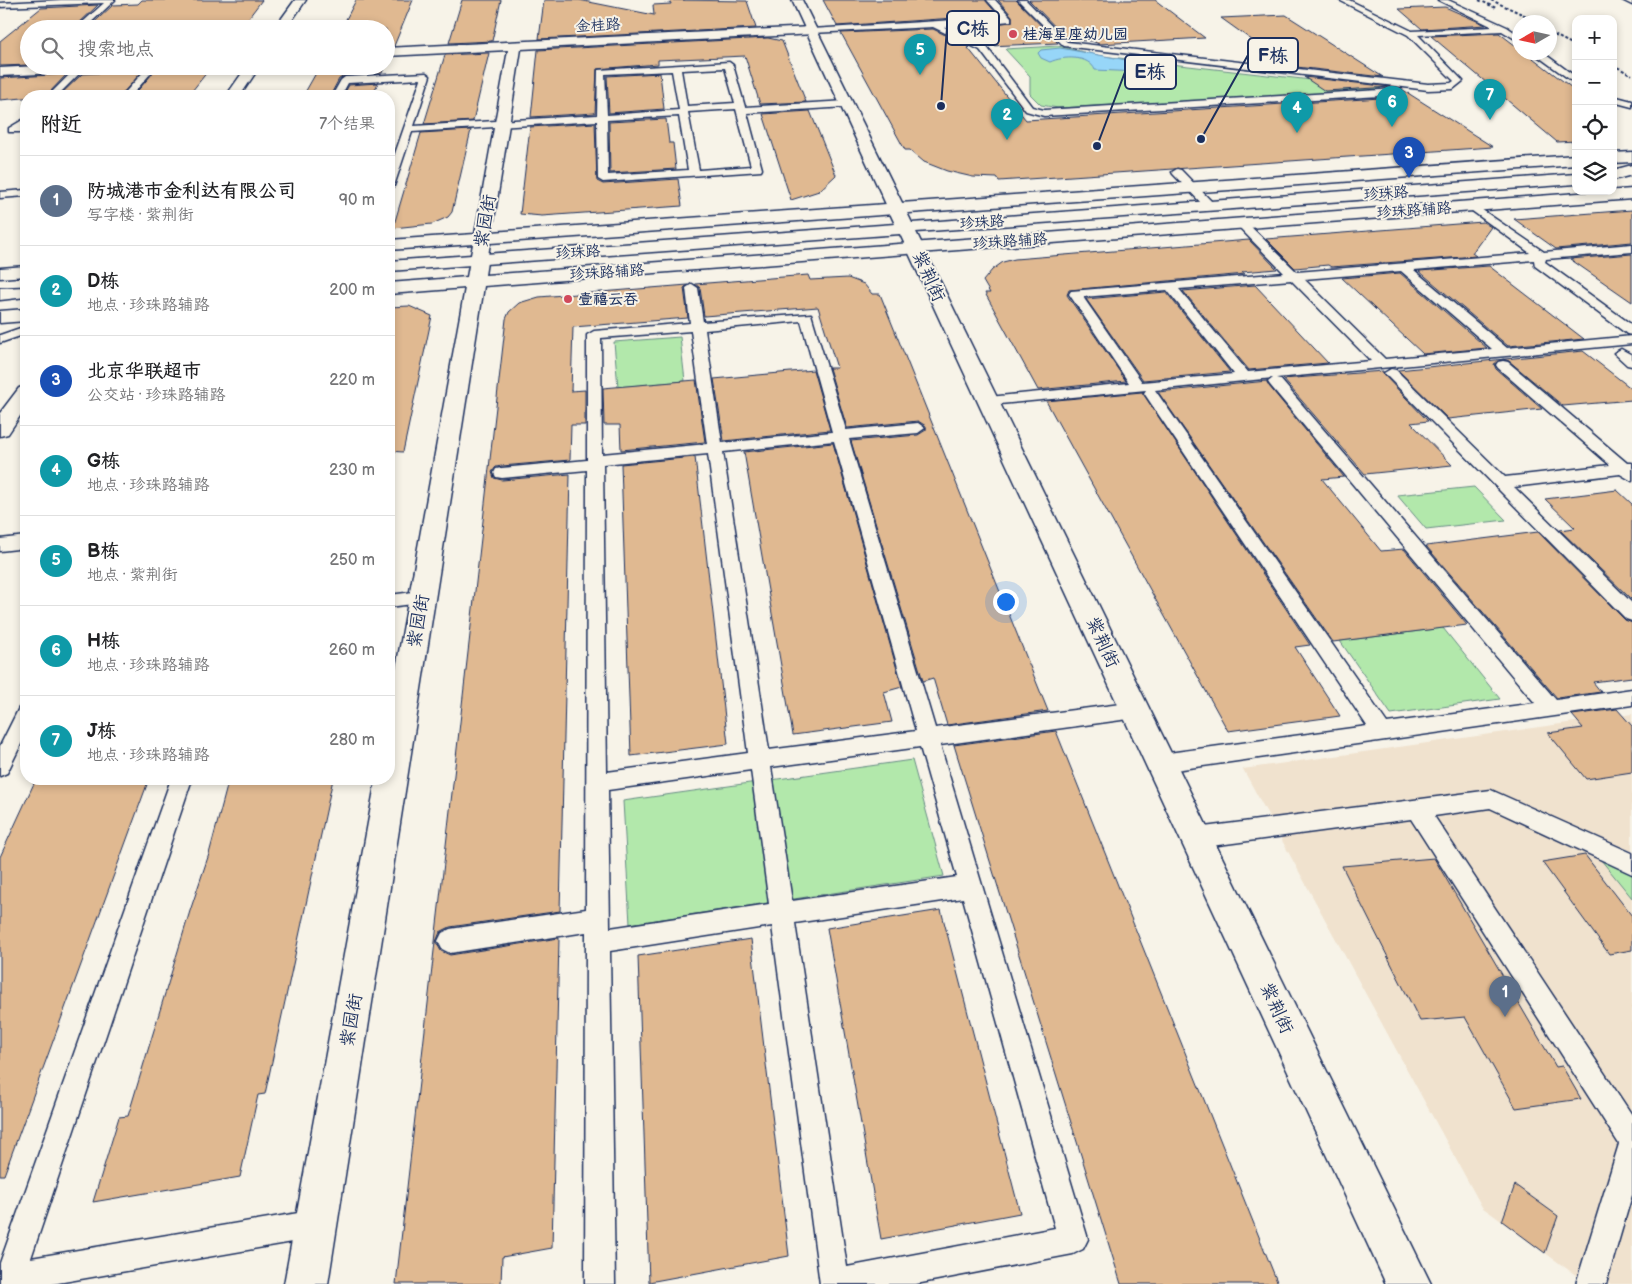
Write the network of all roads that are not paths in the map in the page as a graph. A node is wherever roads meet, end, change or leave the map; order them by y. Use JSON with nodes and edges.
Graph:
{"nodes":[{"id":1,"x":301,"y":0,"type":"edge"},
{"id":2,"x":797,"y":0,"type":"edge"},
{"id":3,"x":991,"y":0,"type":"edge"},
{"id":4,"x":1022,"y":0,"type":"edge"},
{"id":5,"x":1342,"y":0,"type":"edge"},
{"id":6,"x":1442,"y":0,"type":"edge"},
{"id":7,"x":1626,"y":0,"type":"edge"},
{"id":8,"x":1632,"y":2,"type":"edge"},
{"id":9,"x":0,"y":5,"type":"edge"},
{"id":10,"x":88,"y":20,"type":"edge"},
{"id":11,"x":287,"y":20,"type":"edge"},
{"id":12,"x":934,"y":25,"type":"junction"},
{"id":13,"x":1504,"y":29,"type":"junction"},
{"id":14,"x":812,"y":31,"type":"junction"},
{"id":15,"x":1411,"y":33,"type":"junction"},
{"id":16,"x":1512,"y":34,"type":"edge"},
{"id":17,"x":515,"y":46,"type":"junction"},
{"id":18,"x":395,"y":52,"type":"edge"},
{"id":19,"x":1547,"y":60,"type":"edge"},
{"id":20,"x":676,"y":68,"type":"junction"},
{"id":21,"x":20,"y":70,"type":"edge"},
{"id":22,"x":0,"y":72,"type":"edge"},
{"id":23,"x":74,"y":75,"type":"edge"},
{"id":24,"x":145,"y":75,"type":"edge"},
{"id":25,"x":248,"y":75,"type":"edge"},
{"id":26,"x":1572,"y":78,"type":"edge"},
{"id":27,"x":58,"y":90,"type":"edge"},
{"id":28,"x":131,"y":90,"type":"edge"},
{"id":29,"x":237,"y":90,"type":"edge"},
{"id":30,"x":340,"y":90,"type":"edge"},
{"id":31,"x":1397,"y":92,"type":"dead end"},
{"id":32,"x":1617,"y":100,"type":"edge"},
{"id":33,"x":847,"y":104,"type":"junction"},
{"id":34,"x":1632,"y":104,"type":"edge"},
{"id":35,"x":741,"y":108,"type":"junction"},
{"id":36,"x":684,"y":111,"type":"junction"},
{"id":37,"x":602,"y":118,"type":"junction"},
{"id":38,"x":20,"y":124,"type":"edge"},
{"id":39,"x":502,"y":124,"type":"junction"},
{"id":40,"x":408,"y":129,"type":"junction"},
{"id":41,"x":20,"y":130,"type":"edge"},
{"id":42,"x":6,"y":132,"type":"edge"},
{"id":43,"x":1632,"y":156,"type":"edge"},
{"id":44,"x":1617,"y":158,"type":"edge"},
{"id":45,"x":1572,"y":160,"type":"edge"},
{"id":46,"x":395,"y":168,"type":"edge"},
{"id":47,"x":1632,"y":170,"type":"edge"},
{"id":48,"x":1177,"y":172,"type":"dead end"},
{"id":49,"x":694,"y":173,"type":"junction"},
{"id":50,"x":1632,"y":174,"type":"edge"},
{"id":51,"x":1617,"y":175,"type":"edge"},
{"id":52,"x":1617,"y":176,"type":"edge"},
{"id":53,"x":1572,"y":179,"type":"edge"},
{"id":54,"x":1193,"y":188,"type":"junction"},
{"id":55,"x":20,"y":193,"type":"edge"},
{"id":56,"x":1632,"y":194,"type":"edge"},
{"id":57,"x":0,"y":195,"type":"edge"},
{"id":58,"x":1354,"y":195,"type":"junction"},
{"id":59,"x":1210,"y":206,"type":"junction"},
{"id":60,"x":1472,"y":206,"type":"junction"},
{"id":61,"x":1241,"y":223,"type":"junction"},
{"id":62,"x":906,"y":228,"type":"junction"},
{"id":63,"x":395,"y":246,"type":"edge"},
{"id":64,"x":1632,"y":248,"type":"edge"},
{"id":65,"x":1541,"y":255,"type":"junction"},
{"id":66,"x":479,"y":260,"type":"junction"},
{"id":67,"x":395,"y":266,"type":"edge"},
{"id":68,"x":1404,"y":267,"type":"junction"},
{"id":69,"x":20,"y":271,"type":"edge"},
{"id":70,"x":0,"y":272,"type":"edge"},
{"id":71,"x":1294,"y":276,"type":"junction"},
{"id":72,"x":395,"y":286,"type":"edge"},
{"id":73,"x":1170,"y":286,"type":"junction"},
{"id":74,"x":692,"y":288,"type":"dead end"},
{"id":75,"x":20,"y":292,"type":"edge"},
{"id":76,"x":0,"y":294,"type":"edge"},
{"id":77,"x":20,"y":316,"type":"edge"},
{"id":78,"x":0,"y":318,"type":"edge"},
{"id":79,"x":698,"y":326,"type":"junction"},
{"id":80,"x":1632,"y":331,"type":"edge"},
{"id":81,"x":20,"y":332,"type":"edge"},
{"id":82,"x":0,"y":339,"type":"edge"},
{"id":83,"x":1632,"y":340,"type":"edge"},
{"id":84,"x":1504,"y":358,"type":"junction"},
{"id":85,"x":1386,"y":368,"type":"junction"},
{"id":86,"x":1244,"y":377,"type":"junction"},
{"id":87,"x":1275,"y":382,"type":"dead end"},
{"id":88,"x":1144,"y":390,"type":"junction"},
{"id":89,"x":20,"y":401,"type":"edge"},
{"id":90,"x":989,"y":401,"type":"junction"},
{"id":91,"x":918,"y":428,"type":"dead end"},
{"id":92,"x":0,"y":429,"type":"edge"},
{"id":93,"x":840,"y":436,"type":"junction"},
{"id":94,"x":716,"y":448,"type":"junction"},
{"id":95,"x":595,"y":462,"type":"junction"},
{"id":96,"x":1629,"y":471,"type":"edge"},
{"id":97,"x":502,"y":473,"type":"dead end"},
{"id":98,"x":1500,"y":483,"type":"junction"},
{"id":99,"x":20,"y":543,"type":"edge"},
{"id":100,"x":0,"y":545,"type":"edge"},
{"id":101,"x":422,"y":597,"type":"junction"},
{"id":102,"x":395,"y":600,"type":"edge"},
{"id":103,"x":1632,"y":614,"type":"edge"},
{"id":104,"x":1632,"y":697,"type":"edge"},
{"id":105,"x":1551,"y":708,"type":"junction"},
{"id":106,"x":1136,"y":710,"type":"junction"},
{"id":107,"x":20,"y":726,"type":"edge"},
{"id":108,"x":1382,"y":732,"type":"junction"},
{"id":109,"x":928,"y":738,"type":"junction"},
{"id":110,"x":395,"y":757,"type":"edge"},
{"id":111,"x":760,"y":760,"type":"junction"},
{"id":112,"x":1161,"y":763,"type":"junction"},
{"id":113,"x":0,"y":767,"type":"edge"},
{"id":114,"x":597,"y":782,"type":"junction"},
{"id":115,"x":178,"y":785,"type":"edge"},
{"id":116,"x":390,"y":785,"type":"edge"},
{"id":117,"x":1417,"y":808,"type":"junction"},
{"id":118,"x":1196,"y":838,"type":"junction"},
{"id":119,"x":1632,"y":864,"type":"edge"},
{"id":120,"x":970,"y":886,"type":"junction"},
{"id":121,"x":782,"y":914,"type":"junction"},
{"id":122,"x":597,"y":930,"type":"junction"},
{"id":123,"x":450,"y":941,"type":"dead end"},
{"id":124,"x":1632,"y":1140,"type":"edge"},
{"id":125,"x":1632,"y":1147,"type":"edge"},
{"id":126,"x":316,"y":1224,"type":"junction"},
{"id":127,"x":5,"y":1278,"type":"edge"},
{"id":128,"x":306,"y":1284,"type":"edge"},
{"id":129,"x":600,"y":1284,"type":"edge"},
{"id":130,"x":837,"y":1284,"type":"edge"},
{"id":131,"x":1409,"y":1284,"type":"edge"},
{"id":132,"x":1591,"y":1284,"type":"edge"}],
"edges":[{"from":1,"to":11,"type":"street"},
{"from":2,"to":14,"type":"street","name":"紫荆街"},
{"from":3,"to":12,"type":"lane"},
{"from":4,"to":15,"type":"lane"},
{"from":5,"to":15,"type":"lane"},
{"from":6,"to":13,"type":"lane"},
{"from":7,"to":8,"type":"street"},
{"from":9,"to":10,"type":"lane"},
{"from":12,"to":14,"type":"lane"},
{"from":12,"to":31,"type":"lane"},
{"from":13,"to":15,"type":"lane"},
{"from":13,"to":16,"type":"lane"},
{"from":14,"to":17,"type":"street","name":"金桂路"},
{"from":14,"to":33,"type":"street","name":"紫荆街"},
{"from":17,"to":18,"type":"street","name":"金桂路"},
{"from":17,"to":39,"type":"street","name":"紫园街"},
{"from":19,"to":26,"type":"lane"},
{"from":20,"to":35,"type":"lane"},
{"from":20,"to":36,"type":"lane"},
{"from":20,"to":37,"type":"lane"},
{"from":21,"to":22,"type":"street"},
{"from":23,"to":27,"type":"lane"},
{"from":24,"to":28,"type":"lane"},
{"from":25,"to":29,"type":"street"},
{"from":30,"to":40,"type":"lane"},
{"from":32,"to":34,"type":"lane"},
{"from":33,"to":35,"type":"lane"},
{"from":33,"to":62,"type":"street","name":"紫荆街"},
{"from":35,"to":36,"type":"lane"},
{"from":35,"to":49,"type":"lane"},
{"from":36,"to":37,"type":"lane"},
{"from":36,"to":49,"type":"lane"},
{"from":37,"to":39,"type":"lane"},
{"from":37,"to":49,"type":"lane"},
{"from":38,"to":42,"type":"lane"},
{"from":39,"to":40,"type":"lane"},
{"from":39,"to":66,"type":"street","name":"紫园街"},
{"from":40,"to":46,"type":"lane"},
{"from":41,"to":42,"type":"lane"},
{"from":43,"to":44,"type":"street"},
{"from":45,"to":54,"type":"street","name":"珍珠路辅路"},
{"from":47,"to":51,"type":"street"},
{"from":48,"to":54,"type":"lane"},
{"from":50,"to":52,"type":"street"},
{"from":53,"to":58,"type":"street","name":"珍珠路"},
{"from":54,"to":59,"type":"lane"},
{"from":54,"to":62,"type":"street","name":"珍珠路辅路"},
{"from":55,"to":57,"type":"lane"},
{"from":56,"to":60,"type":"street","name":"珍珠路辅路"},
{"from":58,"to":59,"type":"street","name":"珍珠路"},
{"from":58,"to":60,"type":"street"},
{"from":59,"to":62,"type":"street","name":"珍珠路"},
{"from":60,"to":61,"type":"street","name":"珍珠路辅路"},
{"from":60,"to":65,"type":"lane"},
{"from":61,"to":62,"type":"street","name":"珍珠路辅路"},
{"from":61,"to":71,"type":"lane"},
{"from":62,"to":66,"type":"street","name":"珍珠路辅路"},
{"from":62,"to":66,"type":"street","name":"珍珠路辅路"},
{"from":62,"to":90,"type":"street","name":"紫荆街"},
{"from":63,"to":66,"type":"street","name":"珍珠路辅路"},
{"from":64,"to":65,"type":"lane"},
{"from":65,"to":68,"type":"lane"},
{"from":65,"to":80,"type":"lane"},
{"from":66,"to":67,"type":"street"},
{"from":66,"to":72,"type":"street","name":"珍珠路辅路"},
{"from":66,"to":101,"type":"street","name":"紫园街"},
{"from":68,"to":71,"type":"lane"},
{"from":68,"to":84,"type":"lane"},
{"from":69,"to":70,"type":"street"},
{"from":71,"to":73,"type":"lane"},
{"from":71,"to":85,"type":"lane"},
{"from":73,"to":86,"type":"lane"},
{"from":73,"to":88,"type":"lane"},
{"from":74,"to":79,"type":"lane"},
{"from":75,"to":76,"type":"street"},
{"from":77,"to":78,"type":"street"},
{"from":79,"to":93,"type":"lane"},
{"from":79,"to":94,"type":"lane"},
{"from":79,"to":95,"type":"lane"},
{"from":81,"to":82,"type":"lane"},
{"from":83,"to":84,"type":"lane"},
{"from":84,"to":85,"type":"lane"},
{"from":84,"to":96,"type":"lane"},
{"from":85,"to":86,"type":"lane"},
{"from":85,"to":98,"type":"lane"},
{"from":86,"to":88,"type":"lane"},
{"from":87,"to":105,"type":"lane"},
{"from":88,"to":90,"type":"lane"},
{"from":88,"to":108,"type":"lane"},
{"from":89,"to":92,"type":"street"},
{"from":90,"to":106,"type":"street","name":"紫荆街"},
{"from":91,"to":93,"type":"lane"},
{"from":93,"to":94,"type":"lane"},
{"from":93,"to":109,"type":"lane"},
{"from":94,"to":95,"type":"lane"},
{"from":94,"to":111,"type":"lane"},
{"from":95,"to":97,"type":"lane"},
{"from":95,"to":114,"type":"lane"},
{"from":96,"to":98,"type":"lane"},
{"from":98,"to":103,"type":"lane"},
{"from":99,"to":100,"type":"lane"},
{"from":101,"to":102,"type":"lane"},
{"from":101,"to":110,"type":"street","name":"紫园街"},
{"from":104,"to":105,"type":"lane"},
{"from":105,"to":108,"type":"lane"},
{"from":106,"to":109,"type":"lane"},
{"from":106,"to":112,"type":"street","name":"紫荆街"},
{"from":107,"to":113,"type":"lane"},
{"from":108,"to":112,"type":"lane"},
{"from":109,"to":111,"type":"lane"},
{"from":109,"to":120,"type":"lane"},
{"from":111,"to":114,"type":"lane"},
{"from":111,"to":121,"type":"lane"},
{"from":112,"to":118,"type":"street","name":"紫荆街"},
{"from":114,"to":122,"type":"lane"},
{"from":115,"to":127,"type":"lane"},
{"from":116,"to":126,"type":"street","name":"紫园街"},
{"from":117,"to":118,"type":"lane"},
{"from":117,"to":119,"type":"lane"},
{"from":117,"to":124,"type":"lane"},
{"from":118,"to":131,"type":"street","name":"紫荆街"},
{"from":120,"to":121,"type":"lane"},
{"from":120,"to":130,"type":"lane"},
{"from":121,"to":122,"type":"lane"},
{"from":121,"to":130,"type":"lane"},
{"from":122,"to":123,"type":"lane"},
{"from":122,"to":129,"type":"lane"},
{"from":125,"to":132,"type":"lane"},
{"from":126,"to":127,"type":"lane"},
{"from":126,"to":128,"type":"street","name":"紫园街"}]}
